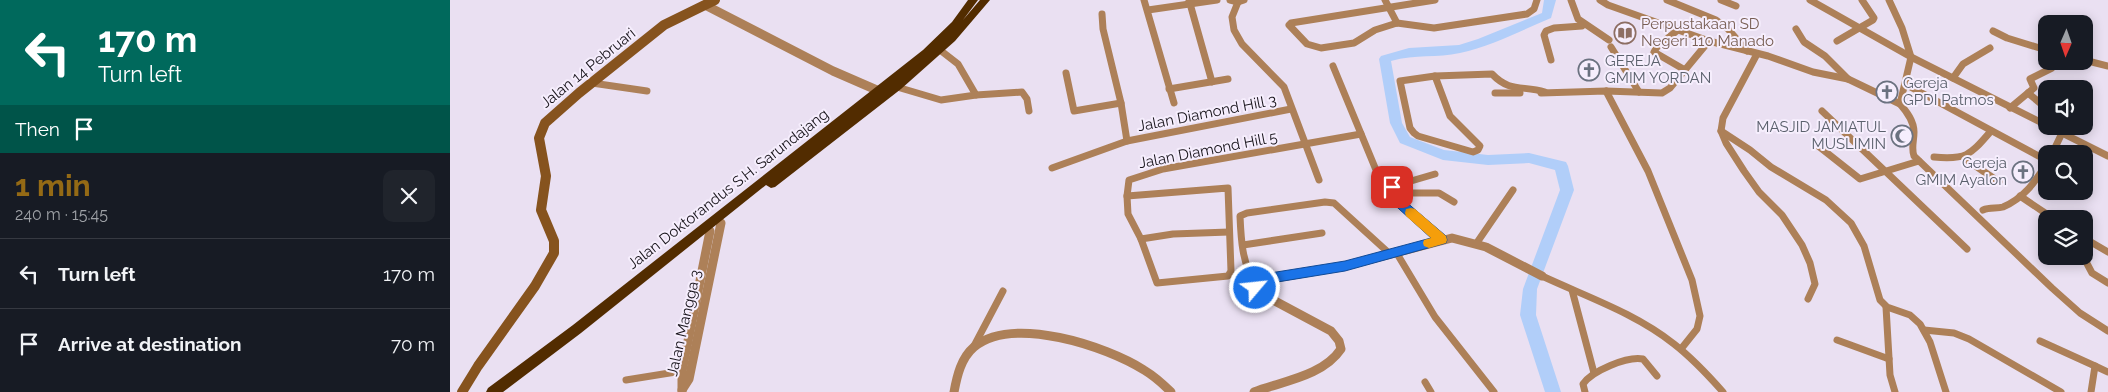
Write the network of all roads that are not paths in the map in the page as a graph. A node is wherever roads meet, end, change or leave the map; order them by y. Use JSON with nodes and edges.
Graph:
{"nodes":[{"id":1,"x":715,"y":0,"type":"edge"},
{"id":2,"x":973,"y":0,"type":"edge"},
{"id":3,"x":985,"y":0,"type":"edge"},
{"id":4,"x":1144,"y":0,"type":"edge"},
{"id":5,"x":1217,"y":0,"type":"edge"},
{"id":6,"x":1230,"y":0,"type":"edge"},
{"id":7,"x":1385,"y":0,"type":"edge"},
{"id":8,"x":1435,"y":0,"type":"edge"},
{"id":9,"x":1537,"y":0,"type":"edge"},
{"id":10,"x":1572,"y":0,"type":"edge"},
{"id":11,"x":1600,"y":0,"type":"edge"},
{"id":12,"x":1667,"y":0,"type":"edge"},
{"id":13,"x":1721,"y":0,"type":"edge"},
{"id":14,"x":1810,"y":0,"type":"edge"},
{"id":15,"x":1862,"y":0,"type":"edge"},
{"id":16,"x":1889,"y":0,"type":"edge"},
{"id":17,"x":1241,"y":1,"type":"edge"},
{"id":18,"x":1189,"y":2,"type":"edge"},
{"id":19,"x":705,"y":5,"type":"junction"},
{"id":20,"x":1736,"y":6,"type":"dead end"},
{"id":21,"x":1388,"y":7,"type":"junction"},
{"id":22,"x":1148,"y":10,"type":"junction"},
{"id":23,"x":1102,"y":14,"type":"dead end"},
{"id":24,"x":1397,"y":23,"type":"junction"},
{"id":25,"x":1584,"y":24,"type":"junction"},
{"id":26,"x":1679,"y":29,"type":"junction"},
{"id":27,"x":1796,"y":29,"type":"dead end"},
{"id":28,"x":1861,"y":29,"type":"junction"},
{"id":29,"x":1993,"y":31,"type":"dead end"},
{"id":30,"x":1709,"y":41,"type":"junction"},
{"id":31,"x":1838,"y":42,"type":"dead end"},
{"id":32,"x":1990,"y":48,"type":"dead end"},
{"id":33,"x":2038,"y":48,"type":"edge"},
{"id":34,"x":940,"y":50,"type":"junction"},
{"id":35,"x":1747,"y":51,"type":"junction"},
{"id":36,"x":1757,"y":54,"type":"junction"},
{"id":37,"x":1911,"y":57,"type":"junction"},
{"id":38,"x":1551,"y":60,"type":"dead end"},
{"id":39,"x":2093,"y":63,"type":"edge"},
{"id":40,"x":1333,"y":66,"type":"dead end"},
{"id":41,"x":2107,"y":68,"type":"edge"},
{"id":42,"x":1684,"y":70,"type":"junction"},
{"id":43,"x":2048,"y":70,"type":"edge"},
{"id":44,"x":1066,"y":73,"type":"dead end"},
{"id":45,"x":1435,"y":76,"type":"junction"},
{"id":46,"x":1953,"y":78,"type":"junction"},
{"id":47,"x":1228,"y":79,"type":"dead end"},
{"id":48,"x":1848,"y":79,"type":"junction"},
{"id":49,"x":1212,"y":82,"type":"junction"},
{"id":50,"x":592,"y":83,"type":"junction"},
{"id":51,"x":1904,"y":84,"type":"junction"},
{"id":52,"x":897,"y":87,"type":"junction"},
{"id":53,"x":1169,"y":89,"type":"junction"},
{"id":54,"x":646,"y":91,"type":"dead end"},
{"id":55,"x":879,"y":91,"type":"junction"},
{"id":56,"x":1606,"y":91,"type":"junction"},
{"id":57,"x":1545,"y":92,"type":"junction"},
{"id":58,"x":1639,"y":92,"type":"junction"},
{"id":59,"x":1494,"y":93,"type":"dead end"},
{"id":60,"x":2028,"y":93,"type":"junction"},
{"id":61,"x":976,"y":95,"type":"junction"},
{"id":62,"x":2038,"y":100,"type":"edge"},
{"id":63,"x":1121,"y":103,"type":"junction"},
{"id":64,"x":1174,"y":103,"type":"dead end"},
{"id":65,"x":1900,"y":104,"type":"junction"},
{"id":66,"x":2010,"y":108,"type":"junction"},
{"id":67,"x":1291,"y":109,"type":"junction"},
{"id":68,"x":1822,"y":110,"type":"dead end"},
{"id":69,"x":1029,"y":111,"type":"dead end"},
{"id":70,"x":2038,"y":120,"type":"edge"},
{"id":71,"x":1721,"y":131,"type":"junction"},
{"id":72,"x":1991,"y":131,"type":"junction"},
{"id":73,"x":1361,"y":134,"type":"junction"},
{"id":74,"x":2066,"y":135,"type":"edge"},
{"id":75,"x":1126,"y":142,"type":"junction"},
{"id":76,"x":1308,"y":144,"type":"junction"},
{"id":77,"x":1817,"y":145,"type":"dead end"},
{"id":78,"x":2038,"y":156,"type":"edge"},
{"id":79,"x":2108,"y":156,"type":"edge"},
{"id":80,"x":1934,"y":158,"type":"dead end"},
{"id":81,"x":1964,"y":158,"type":"junction"},
{"id":82,"x":1919,"y":161,"type":"junction"},
{"id":83,"x":1052,"y":168,"type":"dead end"},
{"id":84,"x":1376,"y":170,"type":"dead end"},
{"id":85,"x":1887,"y":171,"type":"junction"},
{"id":86,"x":1435,"y":174,"type":"dead end"},
{"id":87,"x":2038,"y":177,"type":"edge"},
{"id":88,"x":1320,"y":180,"type":"dead end"},
{"id":89,"x":1999,"y":182,"type":"dead end"},
{"id":90,"x":758,"y":189,"type":"junction"},
{"id":91,"x":1513,"y":190,"type":"dead end"},
{"id":92,"x":1391,"y":193,"type":"junction"},
{"id":93,"x":1127,"y":196,"type":"junction"},
{"id":94,"x":2020,"y":196,"type":"junction"},
{"id":95,"x":1454,"y":202,"type":"dead end"},
{"id":96,"x":1983,"y":210,"type":"dead end"},
{"id":97,"x":2041,"y":210,"type":"edge"},
{"id":98,"x":721,"y":223,"type":"junction"},
{"id":99,"x":710,"y":231,"type":"junction"},
{"id":100,"x":1229,"y":232,"type":"junction"},
{"id":101,"x":1322,"y":233,"type":"dead end"},
{"id":102,"x":1142,"y":239,"type":"junction"},
{"id":103,"x":1442,"y":240,"type":"junction"},
{"id":104,"x":1476,"y":244,"type":"junction"},
{"id":105,"x":2093,"y":244,"type":"edge"},
{"id":106,"x":1243,"y":245,"type":"junction"},
{"id":107,"x":1967,"y":249,"type":"dead end"},
{"id":108,"x":2108,"y":252,"type":"edge"},
{"id":109,"x":1393,"y":253,"type":"junction"},
{"id":110,"x":2088,"y":265,"type":"edge"},
{"id":111,"x":1542,"y":276,"type":"joint"},
{"id":112,"x":1256,"y":282,"type":"junction"},
{"id":113,"x":2108,"y":283,"type":"edge"},
{"id":114,"x":1572,"y":290,"type":"junction"},
{"id":115,"x":1003,"y":291,"type":"dead end"},
{"id":116,"x":1808,"y":299,"type":"dead end"},
{"id":117,"x":1886,"y":307,"type":"junction"},
{"id":118,"x":592,"y":317,"type":"junction"},
{"id":119,"x":1924,"y":330,"type":"junction"},
{"id":120,"x":2108,"y":331,"type":"edge"},
{"id":121,"x":1837,"y":340,"type":"dead end"},
{"id":122,"x":2040,"y":341,"type":"dead end"},
{"id":123,"x":974,"y":346,"type":"junction"},
{"id":124,"x":1681,"y":349,"type":"junction"},
{"id":125,"x":1889,"y":359,"type":"junction"},
{"id":126,"x":2094,"y":366,"type":"junction"},
{"id":127,"x":682,"y":371,"type":"junction"},
{"id":128,"x":2108,"y":372,"type":"edge"},
{"id":129,"x":1594,"y":373,"type":"junction"},
{"id":130,"x":1657,"y":376,"type":"dead end"},
{"id":131,"x":626,"y":380,"type":"dead end"},
{"id":132,"x":1425,"y":382,"type":"dead end"},
{"id":133,"x":682,"y":391,"type":"edge"},
{"id":134,"x":1720,"y":391,"type":"edge"},
{"id":135,"x":462,"y":392,"type":"edge"},
{"id":136,"x":493,"y":392,"type":"edge"},
{"id":137,"x":954,"y":392,"type":"edge"},
{"id":138,"x":1171,"y":392,"type":"edge"},
{"id":139,"x":1254,"y":392,"type":"edge"},
{"id":140,"x":1431,"y":392,"type":"edge"},
{"id":141,"x":1494,"y":392,"type":"edge"},
{"id":142,"x":1585,"y":392,"type":"edge"},
{"id":143,"x":1895,"y":392,"type":"edge"},
{"id":144,"x":1946,"y":392,"type":"edge"},
{"id":145,"x":2061,"y":392,"type":"edge"},
{"id":146,"x":2091,"y":392,"type":"edge"}],
"edges":[{"from":1,"to":19,"type":"main road","name":"Jalan 14 Pebruari"},
{"from":2,"to":55,"type":"highway","name":"Jalan Doktorandus S.H. Sarundajang"},
{"from":3,"to":34,"type":"highway"},
{"from":4,"to":22,"type":"street"},
{"from":5,"to":18,"type":"street"},
{"from":6,"to":17,"type":"street"},
{"from":7,"to":21,"type":"street"},
{"from":8,"to":21,"type":"street"},
{"from":9,"to":24,"type":"street"},
{"from":10,"to":25,"type":"street"},
{"from":11,"to":26,"type":"street"},
{"from":12,"to":35,"type":"street"},
{"from":13,"to":20,"type":"street"},
{"from":14,"to":28,"type":"street"},
{"from":15,"to":28,"type":"street"},
{"from":16,"to":37,"type":"street"},
{"from":17,"to":67,"type":"street"},
{"from":18,"to":22,"type":"street"},
{"from":18,"to":49,"type":"street"},
{"from":19,"to":50,"type":"main road","name":"Jalan 14 Pebruari"},
{"from":19,"to":55,"type":"street"},
{"from":21,"to":24,"type":"street"},
{"from":21,"to":24,"type":"street"},
{"from":22,"to":53,"type":"street"},
{"from":23,"to":63,"type":"street","name":"Jalan Diamond Hill 3"},
{"from":25,"to":38,"type":"street"},
{"from":25,"to":58,"type":"street"},
{"from":26,"to":30,"type":"street"},
{"from":26,"to":42,"type":"street"},
{"from":27,"to":48,"type":"street"},
{"from":28,"to":31,"type":"street"},
{"from":28,"to":37,"type":"street"},
{"from":29,"to":33,"type":"street"},
{"from":30,"to":35,"type":"street"},
{"from":30,"to":42,"type":"street"},
{"from":32,"to":46,"type":"street"},
{"from":34,"to":52,"type":"highway"},
{"from":34,"to":61,"type":"street"},
{"from":35,"to":36,"type":"street"},
{"from":36,"to":48,"type":"street"},
{"from":36,"to":71,"type":"street"},
{"from":37,"to":46,"type":"street"},
{"from":37,"to":51,"type":"street"},
{"from":39,"to":41,"type":"street"},
{"from":40,"to":73,"type":"street"},
{"from":42,"to":58,"type":"street"},
{"from":43,"to":60,"type":"street"},
{"from":44,"to":63,"type":"street","name":"Jalan Diamond Hill 3"},
{"from":45,"to":45,"type":"street"},
{"from":45,"to":57,"type":"street"},
{"from":46,"to":66,"type":"street"},
{"from":47,"to":49,"type":"street"},
{"from":48,"to":65,"type":"street"},
{"from":49,"to":53,"type":"street"},
{"from":50,"to":54,"type":"street"},
{"from":50,"to":135,"type":"main road","name":"Jalan 14 Pebruari"},
{"from":51,"to":65,"type":"street"},
{"from":51,"to":72,"type":"street"},
{"from":52,"to":61,"type":"street"},
{"from":52,"to":90,"type":"highway"},
{"from":53,"to":64,"type":"street"},
{"from":55,"to":90,"type":"highway","name":"Jalan Doktorandus S.H. Sarundajang"},
{"from":56,"to":57,"type":"street"},
{"from":56,"to":58,"type":"street"},
{"from":56,"to":124,"type":"street"},
{"from":57,"to":59,"type":"street"},
{"from":60,"to":62,"type":"street"},
{"from":60,"to":66,"type":"street"},
{"from":61,"to":69,"type":"street"},
{"from":63,"to":75,"type":"street","name":"Jalan Diamond Hill 3"},
{"from":65,"to":82,"type":"street"},
{"from":66,"to":70,"type":"street"},
{"from":67,"to":75,"type":"street","name":"Jalan Diamond Hill 3"},
{"from":67,"to":76,"type":"street"},
{"from":68,"to":85,"type":"street"},
{"from":71,"to":116,"type":"street"},
{"from":71,"to":117,"type":"street"},
{"from":72,"to":78,"type":"street"},
{"from":72,"to":81,"type":"street"},
{"from":73,"to":76,"type":"street"},
{"from":73,"to":84,"type":"street"},
{"from":74,"to":79,"type":"street"},
{"from":75,"to":83,"type":"street","name":"Jalan Diamond Hill 3"},
{"from":76,"to":88,"type":"street"},
{"from":76,"to":93,"type":"street","name":"Jalan Diamond Hill 5"},
{"from":77,"to":85,"type":"street"},
{"from":80,"to":81,"type":"street"},
{"from":81,"to":89,"type":"street"},
{"from":82,"to":85,"type":"street"},
{"from":82,"to":120,"type":"street"},
{"from":85,"to":107,"type":"street"},
{"from":86,"to":92,"type":"street"},
{"from":87,"to":94,"type":"street"},
{"from":90,"to":98,"type":"highway"},
{"from":90,"to":118,"type":"highway","name":"Jalan Doktorandus S.H. Sarundajang"},
{"from":91,"to":104,"type":"street"},
{"from":92,"to":95,"type":"street"},
{"from":92,"to":103,"type":"street"},
{"from":93,"to":100,"type":"street"},
{"from":93,"to":102,"type":"street"},
{"from":94,"to":96,"type":"street"},
{"from":94,"to":97,"type":"street"},
{"from":98,"to":99,"type":"highway"},
{"from":98,"to":133,"type":"street","name":"Jalan Mangga 3"},
{"from":99,"to":118,"type":"highway"},
{"from":99,"to":127,"type":"street","name":"Jalan Mangga 3"},
{"from":100,"to":102,"type":"street"},
{"from":100,"to":102,"type":"street"},
{"from":101,"to":106,"type":"street"},
{"from":103,"to":104,"type":"street"},
{"from":103,"to":109,"type":"street"},
{"from":104,"to":111,"type":"street"},
{"from":105,"to":108,"type":"street"},
{"from":106,"to":109,"type":"street"},
{"from":106,"to":112,"type":"street"},
{"from":109,"to":112,"type":"street"},
{"from":109,"to":141,"type":"street"},
{"from":110,"to":113,"type":"street"},
{"from":111,"to":114,"type":"street"},
{"from":112,"to":139,"type":"street"},
{"from":114,"to":124,"type":"street"},
{"from":114,"to":129,"type":"street"},
{"from":115,"to":123,"type":"street"},
{"from":117,"to":119,"type":"street"},
{"from":117,"to":125,"type":"street"},
{"from":118,"to":136,"type":"highway","name":"Jalan Doktorandus S.H. Sarundajang"},
{"from":119,"to":144,"type":"street"},
{"from":119,"to":145,"type":"street"},
{"from":121,"to":125,"type":"street"},
{"from":122,"to":126,"type":"street"},
{"from":123,"to":137,"type":"street"},
{"from":123,"to":138,"type":"street"},
{"from":124,"to":134,"type":"street"},
{"from":125,"to":143,"type":"street"},
{"from":126,"to":128,"type":"street"},
{"from":126,"to":146,"type":"street"},
{"from":127,"to":131,"type":"street"},
{"from":127,"to":133,"type":"street","name":"Jalan Mangga 3"},
{"from":129,"to":130,"type":"street"},
{"from":129,"to":142,"type":"street"},
{"from":132,"to":140,"type":"street"}]}
